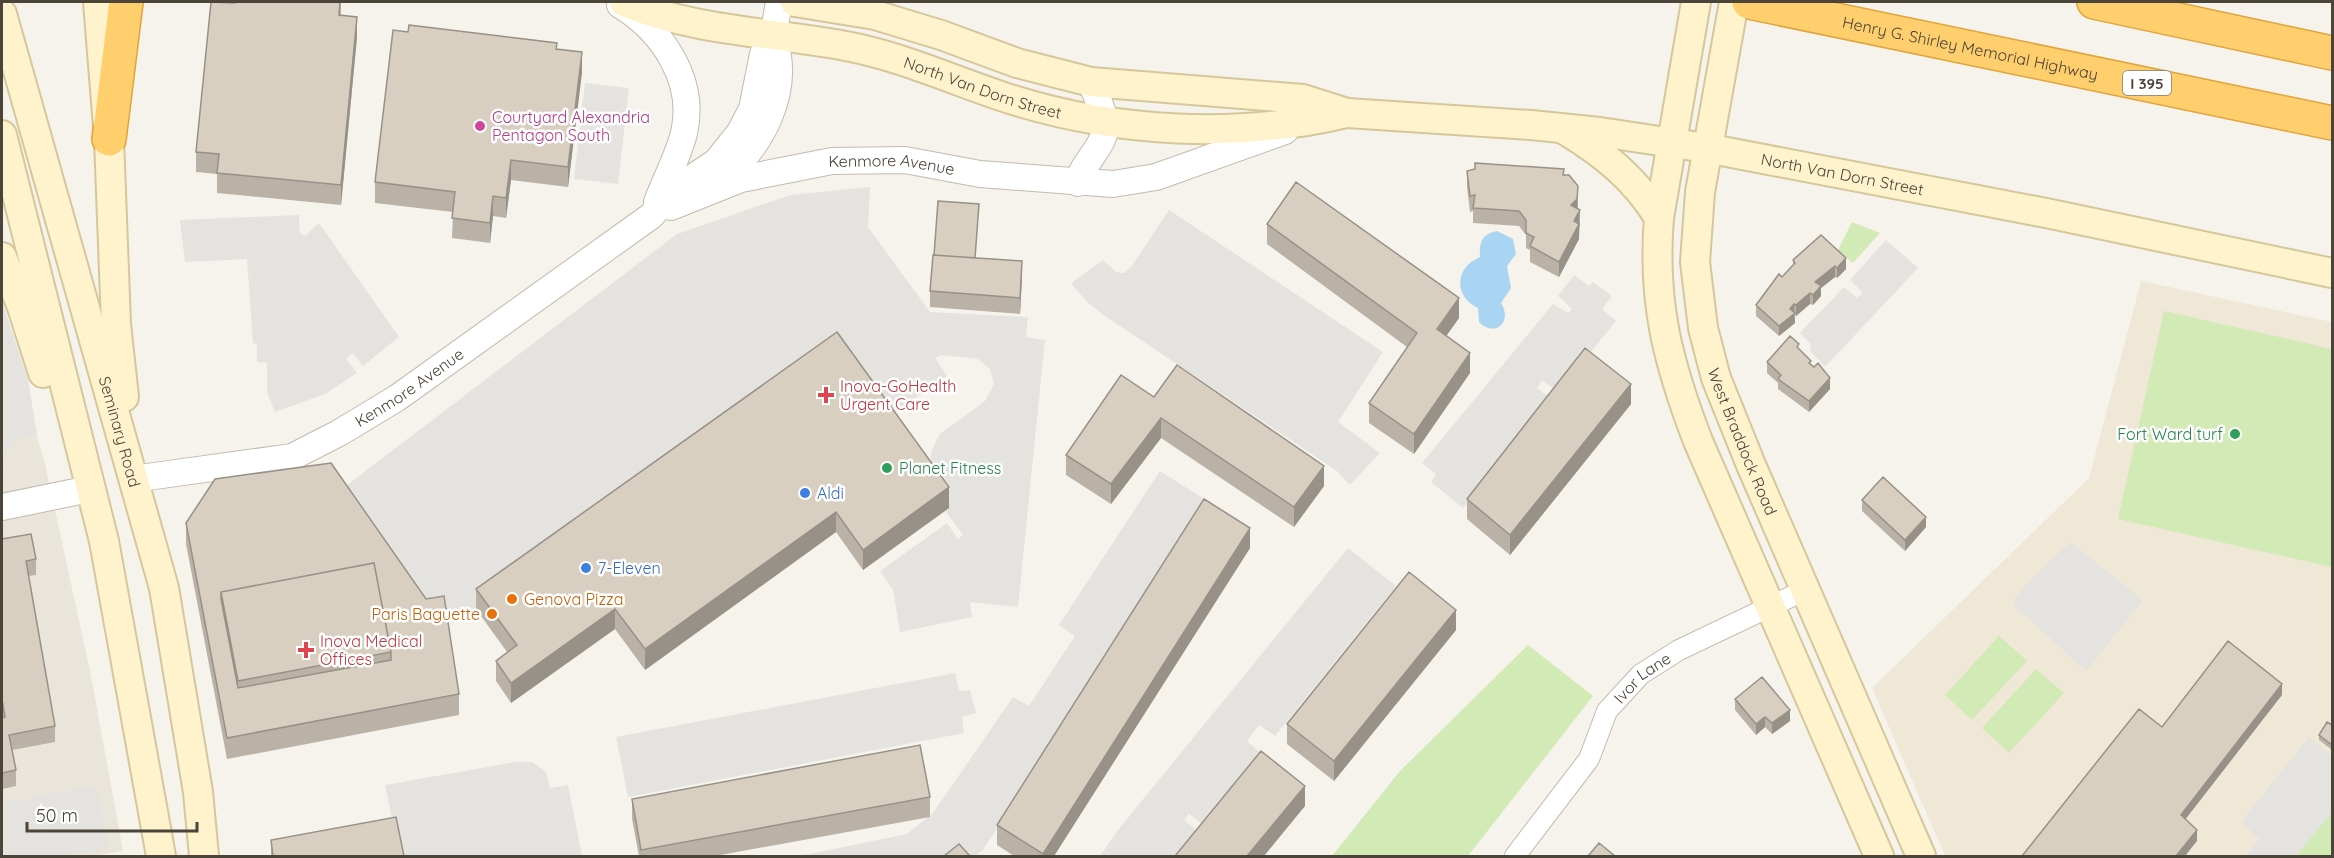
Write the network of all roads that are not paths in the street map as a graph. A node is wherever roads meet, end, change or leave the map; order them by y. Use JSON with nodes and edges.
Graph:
{"nodes":[{"id":1,"x":98,"y":2,"type":"edge"},
{"id":2,"x":126,"y":2,"type":"edge"},
{"id":3,"x":615,"y":2,"type":"edge"},
{"id":4,"x":624,"y":2,"type":"edge"},
{"id":5,"x":779,"y":2,"type":"edge"},
{"id":6,"x":795,"y":2,"type":"edge"},
{"id":7,"x":1696,"y":2,"type":"edge"},
{"id":8,"x":1734,"y":2,"type":"edge"},
{"id":9,"x":1749,"y":2,"type":"edge"},
{"id":10,"x":2094,"y":2,"type":"edge"},
{"id":11,"x":2,"y":14,"type":"edge"},
{"id":12,"x":773,"y":37,"type":"junction"},
{"id":13,"x":2332,"y":53,"type":"edge"},
{"id":14,"x":1091,"y":82,"type":"junction"},
{"id":15,"x":1347,"y":113,"type":"junction"},
{"id":16,"x":1104,"y":121,"type":"junction"},
{"id":17,"x":2332,"y":123,"type":"edge"},
{"id":18,"x":1561,"y":128,"type":"junction"},
{"id":19,"x":2,"y":135,"type":"edge"},
{"id":20,"x":109,"y":139,"type":"junction"},
{"id":21,"x":1671,"y":142,"type":"junction"},
{"id":22,"x":1706,"y":148,"type":"junction"},
{"id":23,"x":1078,"y":183,"type":"junction"},
{"id":24,"x":709,"y":190,"type":"junction"},
{"id":25,"x":651,"y":216,"type":"junction"},
{"id":26,"x":1659,"y":218,"type":"junction"},
{"id":27,"x":2,"y":257,"type":"edge"},
{"id":28,"x":2332,"y":273,"type":"edge"},
{"id":29,"x":133,"y":479,"type":"junction"},
{"id":30,"x":80,"y":491,"type":"junction"},
{"id":31,"x":2,"y":507,"type":"edge"},
{"id":32,"x":97,"y":517,"type":"junction"},
{"id":33,"x":1805,"y":590,"type":"junction"},
{"id":34,"x":1770,"y":606,"type":"junction"},
{"id":35,"x":161,"y":856,"type":"edge"},
{"id":36,"x":204,"y":856,"type":"edge"},
{"id":37,"x":1515,"y":856,"type":"edge"},
{"id":38,"x":1879,"y":856,"type":"edge"},
{"id":39,"x":1921,"y":856,"type":"edge"}],
"edges":[{"from":1,"to":20,"type":"main road"},
{"from":2,"to":20,"type":"highway"},
{"from":3,"to":25,"type":"street"},
{"from":4,"to":12,"type":"main road","name":"North Van Dorn Street"},
{"from":5,"to":12,"type":"street","name":"Kenmore Avenue"},
{"from":6,"to":14,"type":"main road","name":"North Van Dorn Street"},
{"from":7,"to":21,"type":"main road"},
{"from":8,"to":22,"type":"main road","name":"West Braddock Road"},
{"from":9,"to":17,"type":"highway","name":"Henry G. Shirley Memorial Highway","number":"I 395"},
{"from":10,"to":13,"type":"highway"},
{"from":11,"to":29,"type":"main road","name":"Seminary Road"},
{"from":12,"to":16,"type":"main road","name":"North Van Dorn Street"},
{"from":12,"to":24,"type":"street","name":"Kenmore Avenue"},
{"from":12,"to":25,"type":"street","name":"Kenmore Avenue"},
{"from":14,"to":15,"type":"main road","name":"North Van Dorn Street"},
{"from":14,"to":16,"type":"street"},
{"from":15,"to":16,"type":"main road","name":"North Van Dorn Street"},
{"from":15,"to":18,"type":"main road","name":"North Van Dorn Street"},
{"from":15,"to":23,"type":"street","name":"Kenmore Avenue"},
{"from":16,"to":23,"type":"street"},
{"from":18,"to":21,"type":"main road","name":"North Van Dorn Street"},
{"from":18,"to":26,"type":"main road"},
{"from":19,"to":32,"type":"main road"},
{"from":20,"to":29,"type":"main road"},
{"from":21,"to":22,"type":"main road","name":"North Van Dorn Street"},
{"from":21,"to":26,"type":"main road"},
{"from":22,"to":28,"type":"main road","name":"North Van Dorn Street"},
{"from":22,"to":33,"type":"main road","name":"West Braddock Road"},
{"from":23,"to":24,"type":"street","name":"Kenmore Avenue"},
{"from":24,"to":25,"type":"street","name":"Kenmore Avenue"},
{"from":25,"to":29,"type":"street","name":"Kenmore Avenue"},
{"from":26,"to":34,"type":"main road"},
{"from":27,"to":30,"type":"main road"},
{"from":29,"to":36,"type":"main road","name":"Seminary Road"},
{"from":30,"to":31,"type":"street"},
{"from":30,"to":32,"type":"main road"},
{"from":32,"to":35,"type":"main road"},
{"from":33,"to":34,"type":"street","name":"Ivor Lane"},
{"from":33,"to":39,"type":"main road","name":"West Braddock Road"},
{"from":34,"to":37,"type":"street","name":"Ivor Lane"},
{"from":34,"to":38,"type":"main road"}]}
